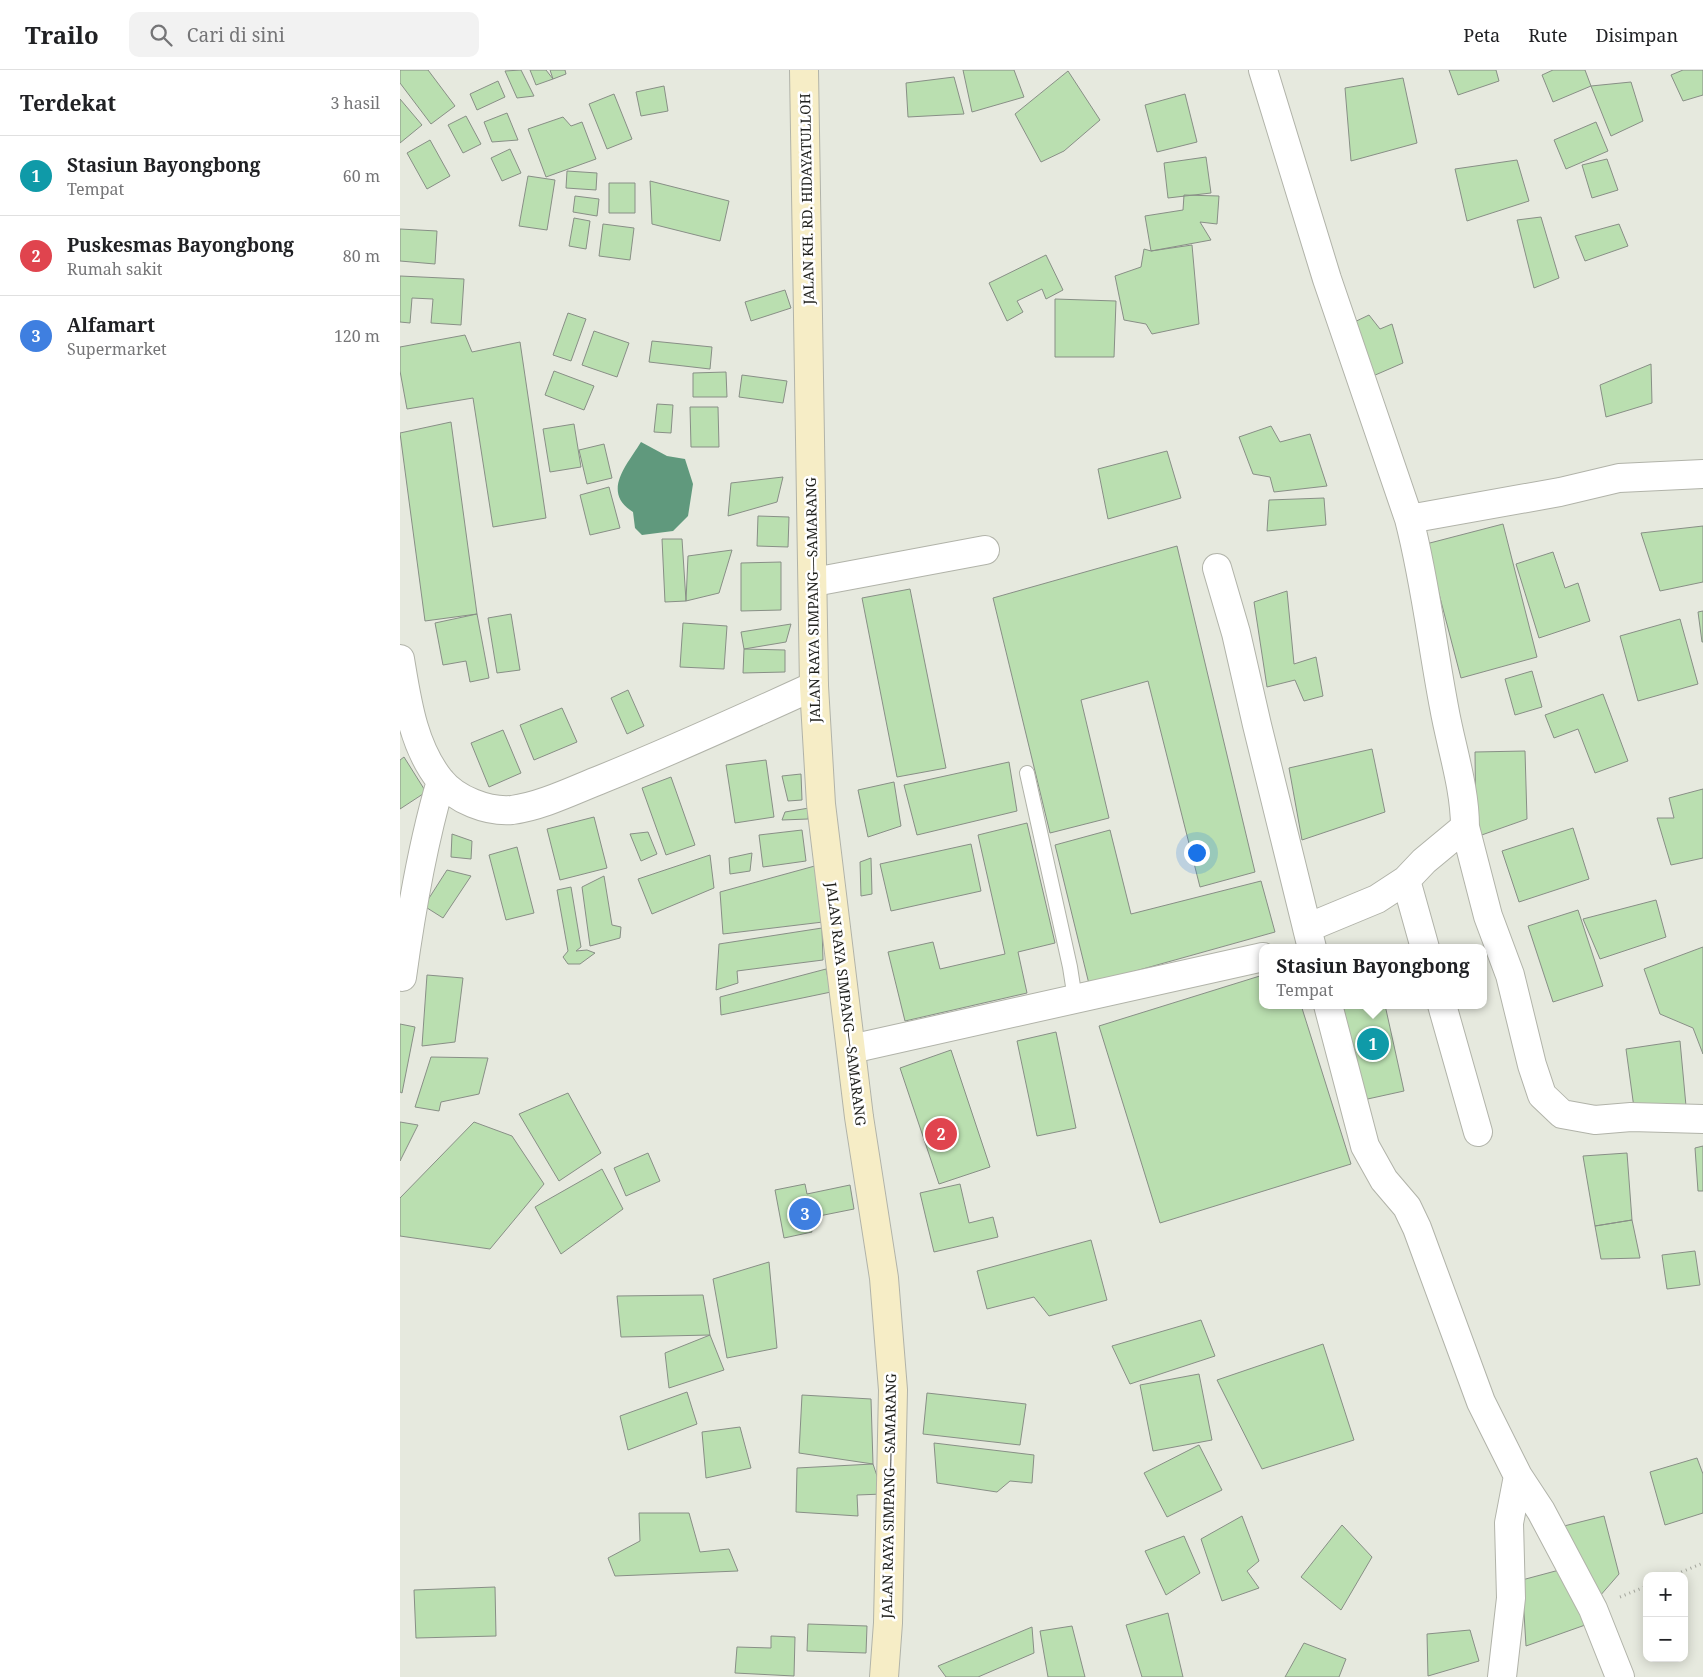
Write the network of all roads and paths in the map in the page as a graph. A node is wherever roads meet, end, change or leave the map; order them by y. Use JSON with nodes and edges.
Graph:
{"nodes":[{"id":1,"x":804,"y":70,"type":"edge"},
{"id":2,"x":1263,"y":70,"type":"edge"},
{"id":3,"x":809,"y":329,"type":"joint"},
{"id":4,"x":1703,"y":474,"type":"edge"},
{"id":5,"x":1409,"y":519,"type":"junction"},
{"id":6,"x":985,"y":550,"type":"dead end"},
{"id":7,"x":1217,"y":568,"type":"dead end"},
{"id":8,"x":814,"y":582,"type":"junction"},
{"id":9,"x":400,"y":659,"type":"edge"},
{"id":10,"x":814,"y":686,"type":"junction"},
{"id":11,"x":1026,"y":773,"type":"dead end"},
{"id":12,"x":441,"y":782,"type":"junction"},
{"id":13,"x":1465,"y":827,"type":"junction"},
{"id":14,"x":1406,"y":880,"type":"junction"},
{"id":15,"x":1309,"y":942,"type":"edge"},
{"id":16,"x":1424,"y":944,"type":"edge"},
{"id":17,"x":1259,"y":958,"type":"edge"},
{"id":18,"x":402,"y":977,"type":"dead end"},
{"id":19,"x":1075,"y":999,"type":"junction"},
{"id":20,"x":1329,"y":1009,"type":"edge"},
{"id":21,"x":1443,"y":1009,"type":"edge"},
{"id":22,"x":851,"y":1049,"type":"junction"},
{"id":23,"x":1703,"y":1119,"type":"edge"},
{"id":24,"x":1478,"y":1132,"type":"dead end"},
{"id":25,"x":1518,"y":1476,"type":"junction"},
{"id":26,"x":1703,"y":1563,"type":"edge"},
{"id":27,"x":1682,"y":1572,"type":"edge"},
{"id":28,"x":884,"y":1677,"type":"edge"},
{"id":29,"x":1502,"y":1677,"type":"edge"},
{"id":30,"x":1620,"y":1677,"type":"edge"}],
"edges":[{"from":1,"to":3,"type":"main road","name":"JALAN KH. RD. HIDAYATULLOH"},
{"from":2,"to":5,"type":"street"},
{"from":3,"to":8,"type":"main road","name":"JALAN RAYA SIMPANG—SAMARANG"},
{"from":4,"to":5,"type":"street"},
{"from":5,"to":13,"type":"street"},
{"from":6,"to":8,"type":"street"},
{"from":7,"to":15,"type":"street"},
{"from":8,"to":10,"type":"main road","name":"JALAN RAYA SIMPANG—SAMARANG"},
{"from":9,"to":12,"type":"street"},
{"from":10,"to":12,"type":"street"},
{"from":10,"to":22,"type":"main road","name":"JALAN RAYA SIMPANG—SAMARANG"},
{"from":11,"to":19,"type":"lane"},
{"from":12,"to":18,"type":"street"},
{"from":13,"to":14,"type":"street"},
{"from":13,"to":23,"type":"street"},
{"from":14,"to":15,"type":"street"},
{"from":14,"to":16,"type":"street"},
{"from":17,"to":19,"type":"street"},
{"from":19,"to":22,"type":"street"},
{"from":20,"to":25,"type":"street"},
{"from":21,"to":24,"type":"street"},
{"from":22,"to":28,"type":"main road","name":"JALAN RAYA SIMPANG—SAMARANG"},
{"from":25,"to":29,"type":"street"},
{"from":25,"to":30,"type":"street"},
{"from":26,"to":27,"type":"path"}]}
